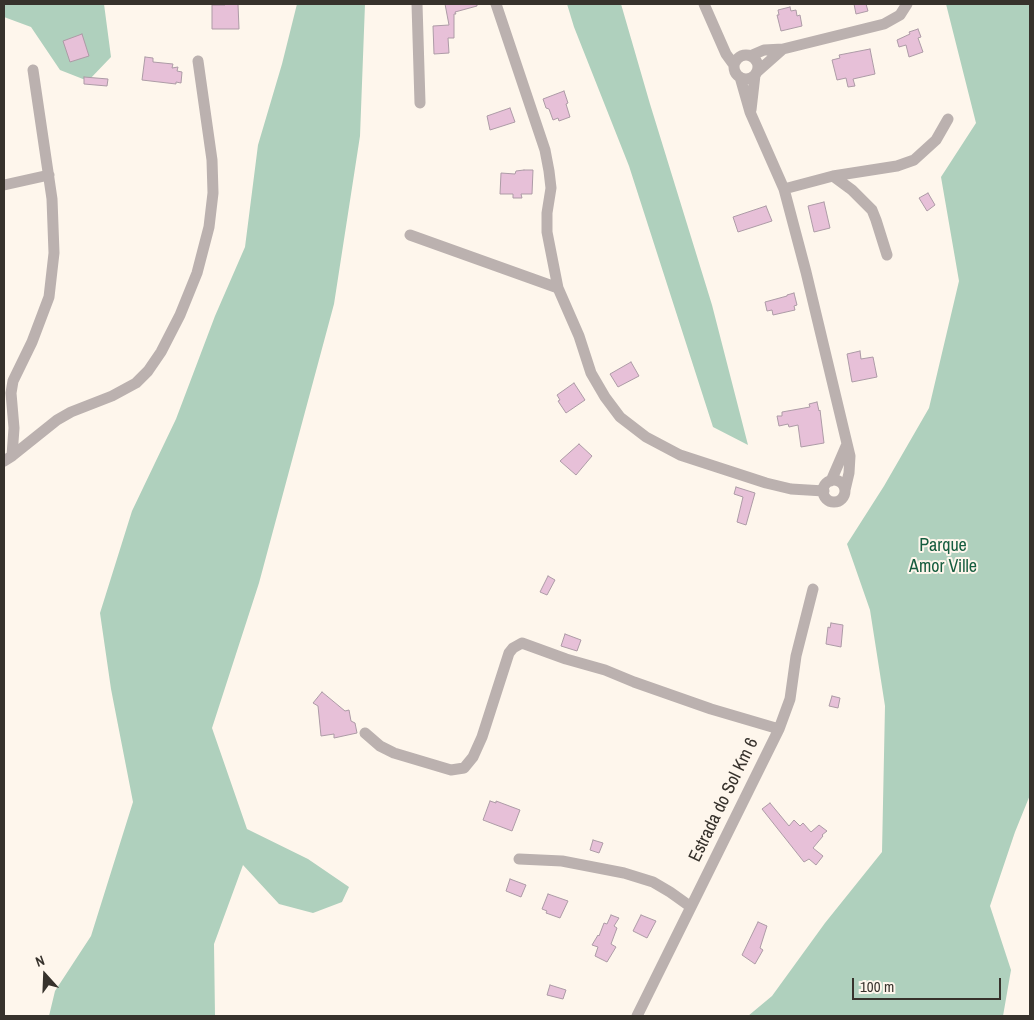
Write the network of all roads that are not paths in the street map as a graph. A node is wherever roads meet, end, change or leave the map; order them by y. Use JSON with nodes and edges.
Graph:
{"nodes":[{"id":1,"x":417,"y":4,"type":"edge"},
{"id":2,"x":496,"y":4,"type":"edge"},
{"id":3,"x":704,"y":4,"type":"edge"},
{"id":4,"x":908,"y":4,"type":"edge"},
{"id":5,"x":724,"y":48,"type":"junction"},
{"id":6,"x":783,"y":49,"type":"junction"},
{"id":7,"x":747,"y":56,"type":"junction"},
{"id":8,"x":198,"y":61,"type":"dead end"},
{"id":9,"x":734,"y":65,"type":"junction"},
{"id":10,"x":33,"y":70,"type":"dead end"},
{"id":11,"x":756,"y":74,"type":"junction"},
{"id":12,"x":740,"y":77,"type":"junction"},
{"id":13,"x":420,"y":103,"type":"dead end"},
{"id":14,"x":750,"y":112,"type":"junction"},
{"id":15,"x":948,"y":119,"type":"dead end"},
{"id":16,"x":49,"y":175,"type":"junction"},
{"id":17,"x":833,"y":176,"type":"junction"},
{"id":18,"x":4,"y":185,"type":"edge"},
{"id":19,"x":784,"y":188,"type":"junction"},
{"id":20,"x":410,"y":234,"type":"dead end"},
{"id":21,"x":886,"y":255,"type":"dead end"},
{"id":22,"x":558,"y":288,"type":"junction"},
{"id":23,"x":848,"y":444,"type":"junction"},
{"id":24,"x":8,"y":459,"type":"edge"},
{"id":25,"x":831,"y":481,"type":"junction"},
{"id":26,"x":845,"y":490,"type":"junction"},
{"id":27,"x":824,"y":491,"type":"junction"},
{"id":28,"x":813,"y":589,"type":"dead end"},
{"id":29,"x":779,"y":729,"type":"junction"},
{"id":30,"x":365,"y":733,"type":"dead end"},
{"id":31,"x":518,"y":859,"type":"dead end"},
{"id":32,"x":691,"y":907,"type":"junction"},
{"id":33,"x":637,"y":1016,"type":"edge"}],
"edges":[{"from":1,"to":13,"type":"street"},
{"from":2,"to":22,"type":"street"},
{"from":3,"to":5,"type":"street"},
{"from":4,"to":6,"type":"street"},
{"from":5,"to":7,"type":"street"},
{"from":5,"to":9,"type":"street"},
{"from":6,"to":7,"type":"street"},
{"from":6,"to":11,"type":"street"},
{"from":7,"to":9,"type":"street"},
{"from":7,"to":11,"type":"street"},
{"from":8,"to":24,"type":"street"},
{"from":9,"to":12,"type":"street"},
{"from":10,"to":16,"type":"street"},
{"from":11,"to":12,"type":"street"},
{"from":11,"to":14,"type":"street"},
{"from":12,"to":14,"type":"street"},
{"from":14,"to":19,"type":"street"},
{"from":15,"to":17,"type":"street"},
{"from":16,"to":18,"type":"street"},
{"from":16,"to":24,"type":"street"},
{"from":17,"to":19,"type":"street"},
{"from":17,"to":21,"type":"street"},
{"from":19,"to":23,"type":"street"},
{"from":20,"to":22,"type":"street"},
{"from":22,"to":27,"type":"street"},
{"from":23,"to":25,"type":"street"},
{"from":23,"to":26,"type":"street"},
{"from":25,"to":26,"type":"street"},
{"from":25,"to":27,"type":"street"},
{"from":26,"to":27,"type":"street"},
{"from":28,"to":29,"type":"street","name":"Estrada do Sol Km 6"},
{"from":29,"to":30,"type":"street"},
{"from":29,"to":32,"type":"street","name":"Estrada do Sol Km 6"},
{"from":31,"to":32,"type":"street"},
{"from":32,"to":33,"type":"street","name":"Estrada do Sol Km 6"}]}
